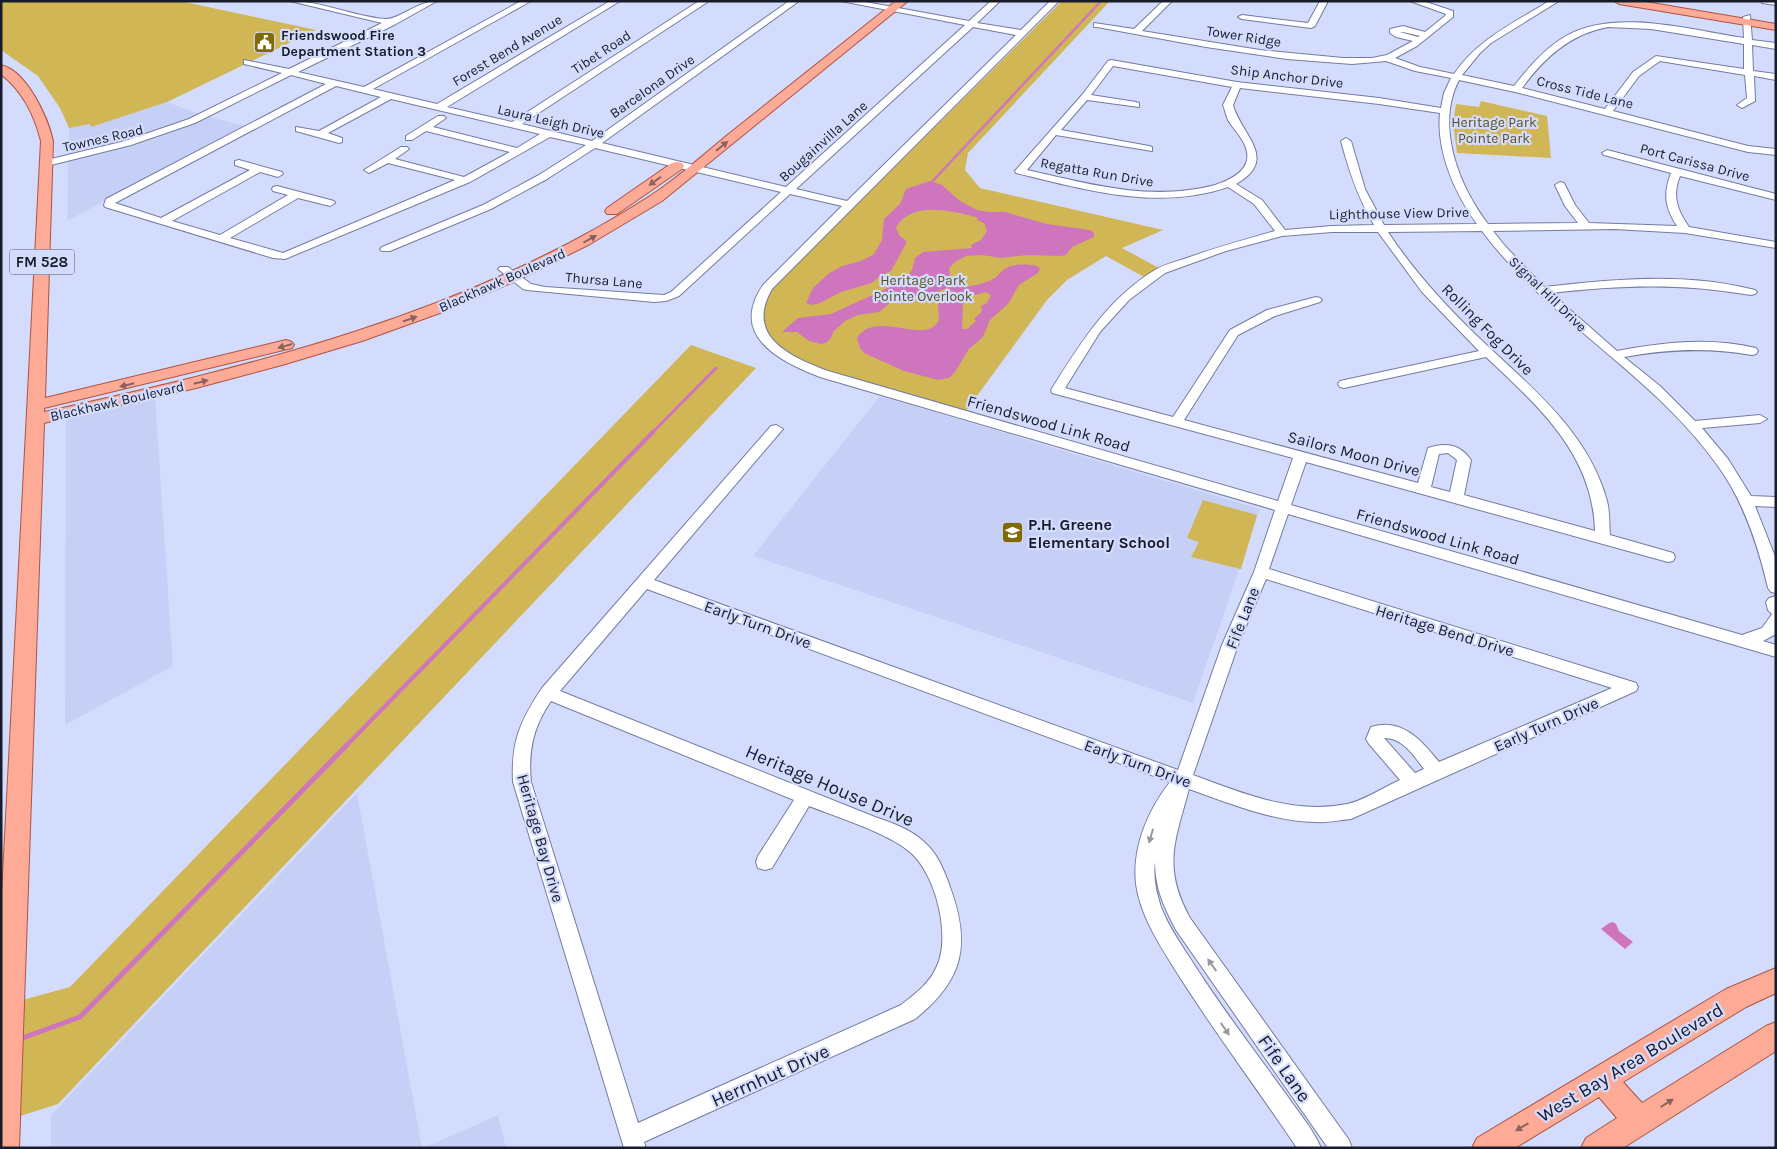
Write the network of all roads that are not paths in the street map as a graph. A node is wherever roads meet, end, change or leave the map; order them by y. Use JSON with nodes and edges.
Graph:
{"nodes":[{"id":1,"x":294,"y":1,"type":"edge"},
{"id":2,"x":338,"y":1,"type":"edge"},
{"id":3,"x":433,"y":1,"type":"edge"},
{"id":4,"x":527,"y":1,"type":"edge"},
{"id":5,"x":616,"y":1,"type":"edge"},
{"id":6,"x":705,"y":1,"type":"edge"},
{"id":7,"x":795,"y":1,"type":"edge"},
{"id":8,"x":845,"y":1,"type":"edge"},
{"id":9,"x":996,"y":1,"type":"edge"},
{"id":10,"x":1055,"y":1,"type":"edge"},
{"id":11,"x":1168,"y":1,"type":"edge"},
{"id":12,"x":1324,"y":1,"type":"edge"},
{"id":13,"x":1414,"y":1,"type":"edge"},
{"id":14,"x":1555,"y":1,"type":"edge"},
{"id":15,"x":1619,"y":1,"type":"edge"},
{"id":16,"x":1650,"y":1,"type":"edge"},
{"id":17,"x":1765,"y":1,"type":"edge"},
{"id":18,"x":1776,"y":3,"type":"edge"},
{"id":19,"x":890,"y":5,"type":"edge"},
{"id":20,"x":324,"y":8,"type":"junction"},
{"id":21,"x":1242,"y":17,"type":"dead end"},
{"id":22,"x":1747,"y":20,"type":"junction"},
{"id":23,"x":1776,"y":21,"type":"edge"},
{"id":24,"x":391,"y":23,"type":"junction"},
{"id":25,"x":971,"y":24,"type":"junction"},
{"id":26,"x":1097,"y":25,"type":"dead end"},
{"id":27,"x":1776,"y":27,"type":"edge"},
{"id":28,"x":1136,"y":32,"type":"junction"},
{"id":29,"x":1021,"y":34,"type":"junction"},
{"id":30,"x":1747,"y":42,"type":"junction"},
{"id":31,"x":1776,"y":46,"type":"edge"},
{"id":32,"x":825,"y":49,"type":"junction"},
{"id":33,"x":840,"y":52,"type":"junction"},
{"id":34,"x":1387,"y":58,"type":"junction"},
{"id":35,"x":247,"y":62,"type":"dead end"},
{"id":36,"x":1,"y":68,"type":"edge"},
{"id":37,"x":1748,"y":72,"type":"junction"},
{"id":38,"x":292,"y":73,"type":"junction"},
{"id":39,"x":1456,"y":77,"type":"junction"},
{"id":40,"x":1776,"y":77,"type":"edge"},
{"id":41,"x":334,"y":83,"type":"junction"},
{"id":42,"x":780,"y":84,"type":"junction"},
{"id":43,"x":1237,"y":85,"type":"junction"},
{"id":44,"x":796,"y":87,"type":"junction"},
{"id":45,"x":1516,"y":89,"type":"junction"},
{"id":46,"x":365,"y":90,"type":"junction"},
{"id":47,"x":389,"y":96,"type":"junction"},
{"id":48,"x":1085,"y":97,"type":"junction"},
{"id":49,"x":1136,"y":105,"type":"dead end"},
{"id":50,"x":1742,"y":105,"type":"dead end"},
{"id":51,"x":438,"y":108,"type":"junction"},
{"id":52,"x":1444,"y":111,"type":"junction"},
{"id":53,"x":1608,"y":112,"type":"junction"},
{"id":54,"x":441,"y":118,"type":"dead end"},
{"id":55,"x":512,"y":126,"type":"junction"},
{"id":56,"x":425,"y":128,"type":"junction"},
{"id":57,"x":299,"y":129,"type":"dead end"},
{"id":58,"x":1053,"y":132,"type":"junction"},
{"id":59,"x":320,"y":134,"type":"junction"},
{"id":60,"x":548,"y":134,"type":"junction"},
{"id":61,"x":410,"y":138,"type":"dead end"},
{"id":62,"x":338,"y":140,"type":"dead end"},
{"id":63,"x":1346,"y":141,"type":"dead end"},
{"id":64,"x":593,"y":145,"type":"junction"},
{"id":65,"x":404,"y":149,"type":"dead end"},
{"id":66,"x":1149,"y":149,"type":"dead end"},
{"id":67,"x":519,"y":151,"type":"junction"},
{"id":68,"x":1607,"y":152,"type":"dead end"},
{"id":69,"x":1776,"y":152,"type":"edge"},
{"id":70,"x":387,"y":160,"type":"junction"},
{"id":71,"x":46,"y":163,"type":"junction"},
{"id":72,"x":240,"y":163,"type":"dead end"},
{"id":73,"x":678,"y":165,"type":"junction"},
{"id":74,"x":259,"y":169,"type":"junction"},
{"id":75,"x":693,"y":169,"type":"junction"},
{"id":76,"x":369,"y":170,"type":"dead end"},
{"id":77,"x":1676,"y":172,"type":"junction"},
{"id":78,"x":278,"y":174,"type":"dead end"},
{"id":79,"x":466,"y":180,"type":"junction"},
{"id":80,"x":1230,"y":184,"type":"junction"},
{"id":81,"x":1560,"y":184,"type":"dead end"},
{"id":82,"x":277,"y":189,"type":"dead end"},
{"id":83,"x":788,"y":192,"type":"junction"},
{"id":84,"x":297,"y":194,"type":"junction"},
{"id":85,"x":1776,"y":197,"type":"edge"},
{"id":86,"x":330,"y":203,"type":"dead end"},
{"id":87,"x":849,"y":205,"type":"junction"},
{"id":88,"x":163,"y":222,"type":"junction"},
{"id":89,"x":1586,"y":226,"type":"junction"},
{"id":90,"x":1484,"y":227,"type":"junction"},
{"id":91,"x":1380,"y":229,"type":"junction"},
{"id":92,"x":1685,"y":230,"type":"junction"},
{"id":93,"x":1282,"y":233,"type":"junction"},
{"id":94,"x":221,"y":239,"type":"junction"},
{"id":95,"x":1776,"y":245,"type":"edge"},
{"id":96,"x":386,"y":249,"type":"dead end"},
{"id":97,"x":508,"y":273,"type":"junction"},
{"id":98,"x":1541,"y":291,"type":"junction"},
{"id":99,"x":1751,"y":292,"type":"dead end"},
{"id":100,"x":666,"y":298,"type":"joint"},
{"id":101,"x":1316,"y":300,"type":"dead end"},
{"id":102,"x":1752,"y":351,"type":"dead end"},
{"id":103,"x":1488,"y":353,"type":"junction"},
{"id":104,"x":1614,"y":355,"type":"junction"},
{"id":105,"x":1072,"y":367,"type":"joint"},
{"id":106,"x":1344,"y":384,"type":"dead end"},
{"id":107,"x":34,"y":413,"type":"junction"},
{"id":108,"x":1760,"y":420,"type":"dead end"},
{"id":109,"x":1176,"y":423,"type":"junction"},
{"id":110,"x":1692,"y":425,"type":"junction"},
{"id":111,"x":776,"y":429,"type":"dead end"},
{"id":112,"x":1301,"y":456,"type":"junction"},
{"id":113,"x":1423,"y":489,"type":"junction"},
{"id":114,"x":1456,"y":498,"type":"junction"},
{"id":115,"x":1746,"y":500,"type":"junction"},
{"id":116,"x":1776,"y":502,"type":"edge"},
{"id":117,"x":1283,"y":508,"type":"junction"},
{"id":118,"x":1603,"y":538,"type":"junction"},
{"id":119,"x":1668,"y":557,"type":"dead end"},
{"id":120,"x":1261,"y":572,"type":"junction"},
{"id":121,"x":644,"y":582,"type":"junction"},
{"id":122,"x":1776,"y":588,"type":"edge"},
{"id":123,"x":1776,"y":601,"type":"edge"},
{"id":124,"x":1776,"y":610,"type":"edge"},
{"id":125,"x":1776,"y":618,"type":"edge"},
{"id":126,"x":1713,"y":633,"type":"junction"},
{"id":127,"x":1741,"y":641,"type":"junction"},
{"id":128,"x":1776,"y":651,"type":"edge"},
{"id":129,"x":1776,"y":663,"type":"edge"},
{"id":130,"x":1630,"y":687,"type":"joint"},
{"id":131,"x":548,"y":693,"type":"junction"},
{"id":132,"x":1437,"y":772,"type":"junction"},
{"id":133,"x":1183,"y":779,"type":"junction"},
{"id":134,"x":1412,"y":782,"type":"junction"},
{"id":135,"x":805,"y":797,"type":"junction"},
{"id":136,"x":765,"y":862,"type":"dead end"},
{"id":137,"x":1776,"y":980,"type":"edge"},
{"id":138,"x":1228,"y":988,"type":"junction"},
{"id":139,"x":1204,"y":998,"type":"junction"},
{"id":140,"x":908,"y":1012,"type":"joint"},
{"id":141,"x":1776,"y":1035,"type":"edge"},
{"id":142,"x":1602,"y":1079,"type":"junction"},
{"id":143,"x":1639,"y":1121,"type":"junction"},
{"id":144,"x":5,"y":1137,"type":"edge"},
{"id":145,"x":633,"y":1142,"type":"edge"},
{"id":146,"x":1310,"y":1148,"type":"edge"},
{"id":147,"x":1341,"y":1148,"type":"edge"},
{"id":148,"x":1487,"y":1148,"type":"edge"},
{"id":149,"x":1596,"y":1148,"type":"edge"}],
"edges":[{"from":1,"to":20,"type":"street"},
{"from":2,"to":20,"type":"street"},
{"from":3,"to":24,"type":"street","name":"Townes Road"},
{"from":4,"to":46,"type":"street"},
{"from":5,"to":51,"type":"street","name":"Forest Bend Avenue"},
{"from":6,"to":55,"type":"street","name":"Tibet Road"},
{"from":7,"to":64,"type":"street","name":"Barcelona Drive"},
{"from":8,"to":19,"type":"street"},
{"from":9,"to":25,"type":"street","name":"Bougainvilla Lane"},
{"from":10,"to":29,"type":"street","name":"Friendswood Link Road"},
{"from":11,"to":28,"type":"street"},
{"from":12,"to":21,"type":"street"},
{"from":13,"to":34,"type":"street"},
{"from":14,"to":39,"type":"street","name":"Signal Hill Drive"},
{"from":15,"to":22,"type":"main road"},
{"from":16,"to":22,"type":"main road"},
{"from":17,"to":18,"type":"street"},
{"from":19,"to":25,"type":"street"},
{"from":19,"to":32,"type":"main road","name":"Blackhawk Boulevard"},
{"from":19,"to":33,"type":"main road","name":"Blackhawk Boulevard"},
{"from":20,"to":24,"type":"street"},
{"from":22,"to":23,"type":"main road"},
{"from":22,"to":27,"type":"main road"},
{"from":22,"to":30,"type":"street"},
{"from":24,"to":38,"type":"street","name":"Townes Road"},
{"from":25,"to":29,"type":"street"},
{"from":25,"to":83,"type":"street","name":"Bougainvilla Lane"},
{"from":26,"to":28,"type":"street","name":"Tower Ridge"},
{"from":28,"to":34,"type":"street","name":"Tower Ridge"},
{"from":29,"to":87,"type":"street","name":"Friendswood Link Road"},
{"from":30,"to":31,"type":"street"},
{"from":30,"to":37,"type":"street"},
{"from":30,"to":45,"type":"street"},
{"from":32,"to":33,"type":"main road"},
{"from":32,"to":42,"type":"main road","name":"Blackhawk Boulevard"},
{"from":33,"to":44,"type":"main road","name":"Blackhawk Boulevard"},
{"from":34,"to":39,"type":"street","name":"Cross Tide Lane"},
{"from":35,"to":38,"type":"street","name":"Laura Leigh Drive"},
{"from":36,"to":71,"type":"main road","number":"FM 528"},
{"from":37,"to":40,"type":"street"},
{"from":37,"to":50,"type":"street"},
{"from":37,"to":53,"type":"street"},
{"from":38,"to":41,"type":"street","name":"Laura Leigh Drive"},
{"from":38,"to":71,"type":"street","name":"Townes Road"},
{"from":39,"to":45,"type":"street","name":"Cross Tide Lane"},
{"from":39,"to":52,"type":"street","name":"Signal Hill Drive"},
{"from":41,"to":46,"type":"street","name":"Laura Leigh Drive"},
{"from":41,"to":88,"type":"street"},
{"from":42,"to":44,"type":"main road"},
{"from":42,"to":73,"type":"main road","name":"Blackhawk Boulevard"},
{"from":43,"to":48,"type":"street","name":"Ship Anchor Drive"},
{"from":43,"to":52,"type":"street","name":"Ship Anchor Drive"},
{"from":43,"to":80,"type":"street","name":"Regatta Run Drive"},
{"from":75,"to":44,"type":"main road","name":"Blackhawk Boulevard","one_way":true},
{"from":45,"to":53,"type":"street","name":"Cross Tide Lane"},
{"from":46,"to":47,"type":"street","name":"Laura Leigh Drive"},
{"from":47,"to":51,"type":"street","name":"Laura Leigh Drive"},
{"from":47,"to":59,"type":"street"},
{"from":48,"to":49,"type":"street"},
{"from":48,"to":58,"type":"street"},
{"from":51,"to":55,"type":"street","name":"Laura Leigh Drive"},
{"from":52,"to":90,"type":"street","name":"Signal Hill Drive"},
{"from":53,"to":69,"type":"street","name":"Cross Tide Lane"},
{"from":54,"to":56,"type":"street"},
{"from":55,"to":60,"type":"street","name":"Laura Leigh Drive"},
{"from":56,"to":61,"type":"street"},
{"from":56,"to":67,"type":"street"},
{"from":57,"to":59,"type":"street"},
{"from":58,"to":66,"type":"street"},
{"from":58,"to":80,"type":"street","name":"Regatta Run Drive"},
{"from":59,"to":62,"type":"street"},
{"from":60,"to":64,"type":"street","name":"Laura Leigh Drive"},
{"from":60,"to":67,"type":"street"},
{"from":63,"to":91,"type":"street","name":"Rolling Fog Drive"},
{"from":64,"to":73,"type":"street","name":"Laura Leigh Drive"},
{"from":64,"to":96,"type":"street","name":"Barcelona Drive"},
{"from":65,"to":70,"type":"street"},
{"from":67,"to":79,"type":"street"},
{"from":68,"to":77,"type":"street","name":"Port Carissa Drive"},
{"from":70,"to":76,"type":"street"},
{"from":70,"to":79,"type":"street"},
{"from":71,"to":107,"type":"main road","number":"FM 528"},
{"from":72,"to":74,"type":"street"},
{"from":73,"to":75,"type":"street","name":"Laura Leigh Drive"},
{"from":73,"to":97,"type":"main road","name":"Blackhawk Boulevard","one_way":true},
{"from":74,"to":78,"type":"street"},
{"from":74,"to":88,"type":"street"},
{"from":75,"to":83,"type":"street","name":"Laura Leigh Drive"},
{"from":97,"to":75,"type":"main road","name":"Blackhawk Boulevard","one_way":true},
{"from":77,"to":85,"type":"street","name":"Port Carissa Drive"},
{"from":77,"to":92,"type":"street"},
{"from":79,"to":94,"type":"street"},
{"from":80,"to":93,"type":"street"},
{"from":81,"to":89,"type":"street"},
{"from":82,"to":84,"type":"street"},
{"from":83,"to":87,"type":"street","name":"Laura Leigh Drive"},
{"from":83,"to":100,"type":"street","name":"Bougainvilla Lane"},
{"from":84,"to":86,"type":"street"},
{"from":84,"to":94,"type":"street"},
{"from":87,"to":117,"type":"street","name":"Friendswood Link Road"},
{"from":88,"to":94,"type":"street"},
{"from":89,"to":90,"type":"street","name":"Lighthouse View Drive"},
{"from":89,"to":92,"type":"street","name":"Lighthouse View Drive"},
{"from":90,"to":91,"type":"street","name":"Lighthouse View Drive"},
{"from":90,"to":98,"type":"street","name":"Signal Hill Drive"},
{"from":91,"to":93,"type":"street","name":"Lighthouse View Drive"},
{"from":91,"to":103,"type":"street","name":"Rolling Fog Drive"},
{"from":92,"to":95,"type":"street","name":"Lighthouse View Drive"},
{"from":93,"to":105,"type":"street","name":"Lighthouse View Drive"},
{"from":97,"to":100,"type":"street","name":"Thursa Lane"},
{"from":97,"to":107,"type":"main road","name":"Blackhawk Boulevard"},
{"from":98,"to":99,"type":"street"},
{"from":98,"to":104,"type":"street","name":"Signal Hill Drive"},
{"from":101,"to":109,"type":"street"},
{"from":102,"to":104,"type":"street"},
{"from":103,"to":106,"type":"street"},
{"from":103,"to":118,"type":"street","name":"Rolling Fog Drive"},
{"from":104,"to":110,"type":"street","name":"Signal Hill Drive"},
{"from":105,"to":109,"type":"street","name":"Sailors Moon Drive"},
{"from":107,"to":144,"type":"main road","number":"FM 528"},
{"from":108,"to":110,"type":"street"},
{"from":109,"to":112,"type":"street","name":"Sailors Moon Drive"},
{"from":110,"to":115,"type":"street","name":"Signal Hill Drive"},
{"from":111,"to":121,"type":"street","name":"Heritage Bay Drive"},
{"from":112,"to":113,"type":"street","name":"Sailors Moon Drive"},
{"from":112,"to":117,"type":"street","name":"Fife Lane"},
{"from":113,"to":114,"type":"street","name":"Sailors Moon Drive"},
{"from":113,"to":114,"type":"street"},
{"from":114,"to":118,"type":"street","name":"Sailors Moon Drive"},
{"from":115,"to":116,"type":"street"},
{"from":115,"to":122,"type":"street","name":"Signal Hill Drive"},
{"from":117,"to":120,"type":"street","name":"Fife Lane"},
{"from":117,"to":126,"type":"street","name":"Friendswood Link Road"},
{"from":118,"to":119,"type":"street","name":"Sailors Moon Drive"},
{"from":120,"to":130,"type":"street","name":"Heritage Bend Drive"},
{"from":120,"to":133,"type":"street","name":"Fife Lane"},
{"from":121,"to":131,"type":"street","name":"Heritage Bay Drive"},
{"from":121,"to":133,"type":"street","name":"Early Turn Drive"},
{"from":123,"to":124,"type":"street"},
{"from":125,"to":127,"type":"street"},
{"from":126,"to":127,"type":"street","name":"Friendswood Link Road"},
{"from":126,"to":129,"type":"street"},
{"from":127,"to":128,"type":"street","name":"Friendswood Link Road"},
{"from":130,"to":132,"type":"street","name":"Early Turn Drive"},
{"from":131,"to":135,"type":"street","name":"Heritage House Drive"},
{"from":131,"to":145,"type":"street","name":"Heritage Bay Drive"},
{"from":132,"to":134,"type":"street","name":"Early Turn Drive"},
{"from":132,"to":134,"type":"street"},
{"from":133,"to":134,"type":"street","name":"Early Turn Drive"},
{"from":138,"to":133,"type":"street","name":"Fife Lane","one_way":true},
{"from":133,"to":139,"type":"street","name":"Fife Lane","one_way":true},
{"from":135,"to":136,"type":"street"},
{"from":135,"to":140,"type":"street","name":"Heritage House Drive"},
{"from":137,"to":142,"type":"main road","name":"West Bay Area Boulevard"},
{"from":138,"to":139,"type":"street"},
{"from":138,"to":147,"type":"street","name":"Fife Lane"},
{"from":139,"to":146,"type":"street","name":"Fife Lane","one_way":true},
{"from":140,"to":145,"type":"street","name":"Herrnhut Drive"},
{"from":143,"to":141,"type":"main road","one_way":true},
{"from":142,"to":143,"type":"main road"},
{"from":142,"to":148,"type":"main road","name":"West Bay Area Boulevard","one_way":true},
{"from":143,"to":149,"type":"main road"}]}
